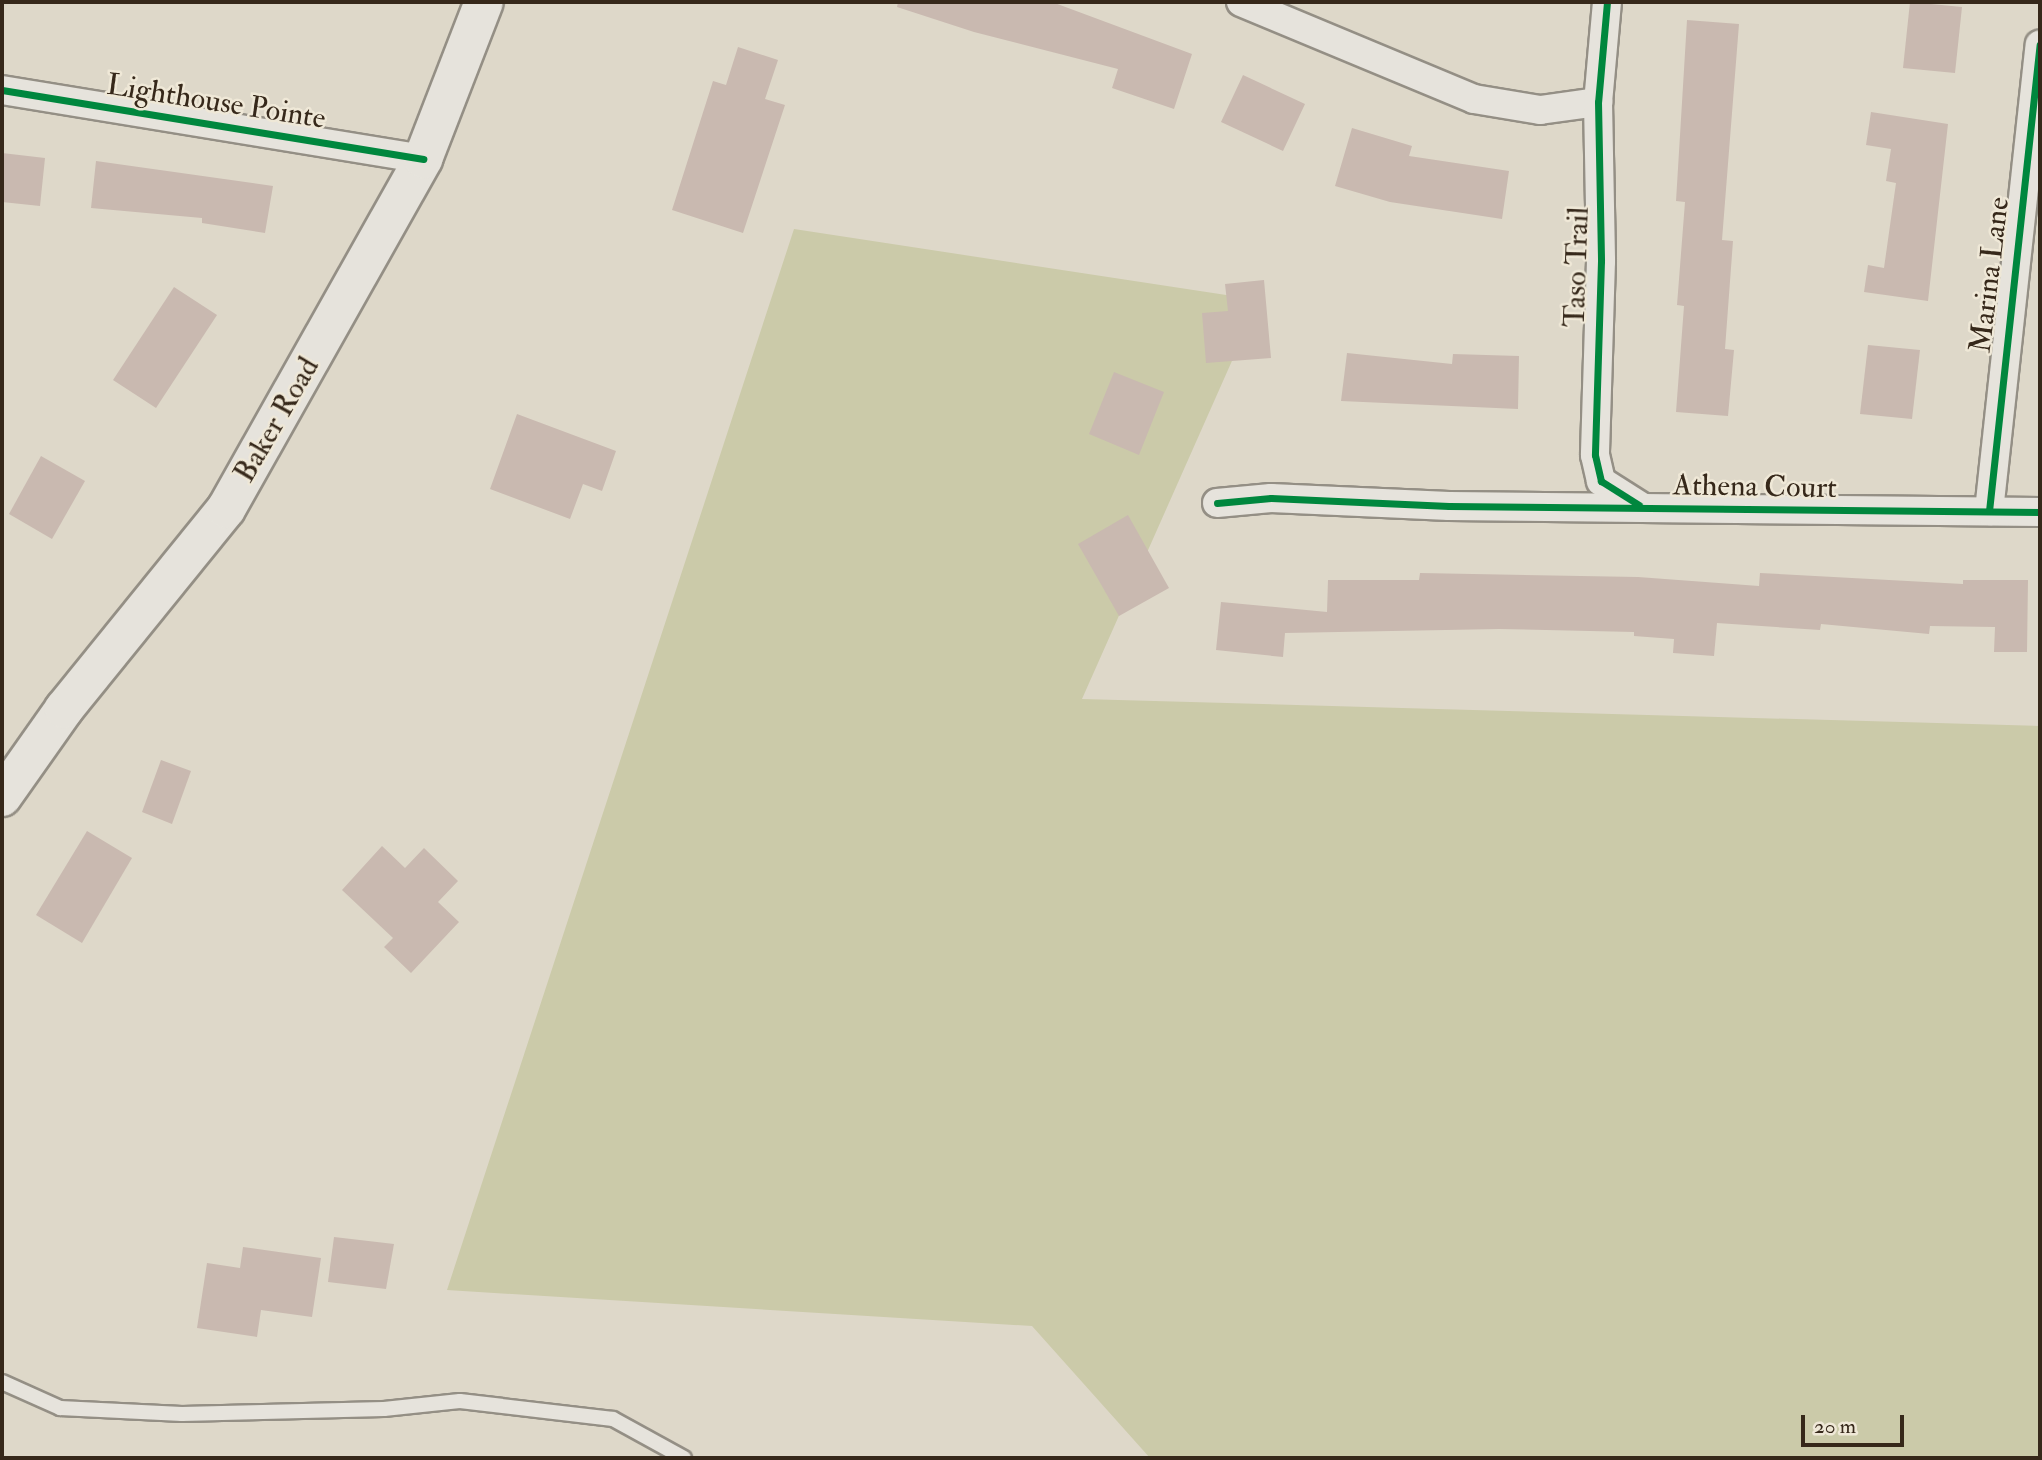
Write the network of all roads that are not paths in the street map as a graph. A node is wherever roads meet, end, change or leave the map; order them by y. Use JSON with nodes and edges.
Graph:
{"nodes":[{"id":1,"x":484,"y":2,"type":"edge"},
{"id":2,"x":1241,"y":2,"type":"edge"},
{"id":3,"x":1608,"y":2,"type":"edge"},
{"id":4,"x":2040,"y":45,"type":"edge"},
{"id":5,"x":2,"y":90,"type":"edge"},
{"id":6,"x":1598,"y":102,"type":"junction"},
{"id":7,"x":423,"y":159,"type":"junction"},
{"id":8,"x":1217,"y":503,"type":"dead end"},
{"id":9,"x":1645,"y":508,"type":"junction"},
{"id":10,"x":1989,"y":511,"type":"junction"},
{"id":11,"x":2040,"y":512,"type":"edge"},
{"id":12,"x":2,"y":797,"type":"edge"},
{"id":13,"x":2,"y":1382,"type":"edge"},
{"id":14,"x":684,"y":1458,"type":"edge"}],
"edges":[{"from":1,"to":7,"type":"main road","name":"Baker Road"},
{"from":2,"to":6,"type":"street"},
{"from":3,"to":6,"type":"street","name":"Taso Trail"},
{"from":4,"to":10,"type":"street","name":"Marina Lane"},
{"from":5,"to":7,"type":"street","name":"Lighthouse Pointe"},
{"from":6,"to":9,"type":"street","name":"Taso Trail"},
{"from":7,"to":12,"type":"main road","name":"Baker Road"},
{"from":8,"to":9,"type":"street","name":"Athena Court"},
{"from":9,"to":10,"type":"street","name":"Athena Court"},
{"from":10,"to":11,"type":"street","name":"Athena Court"},
{"from":13,"to":14,"type":"lane"}]}
